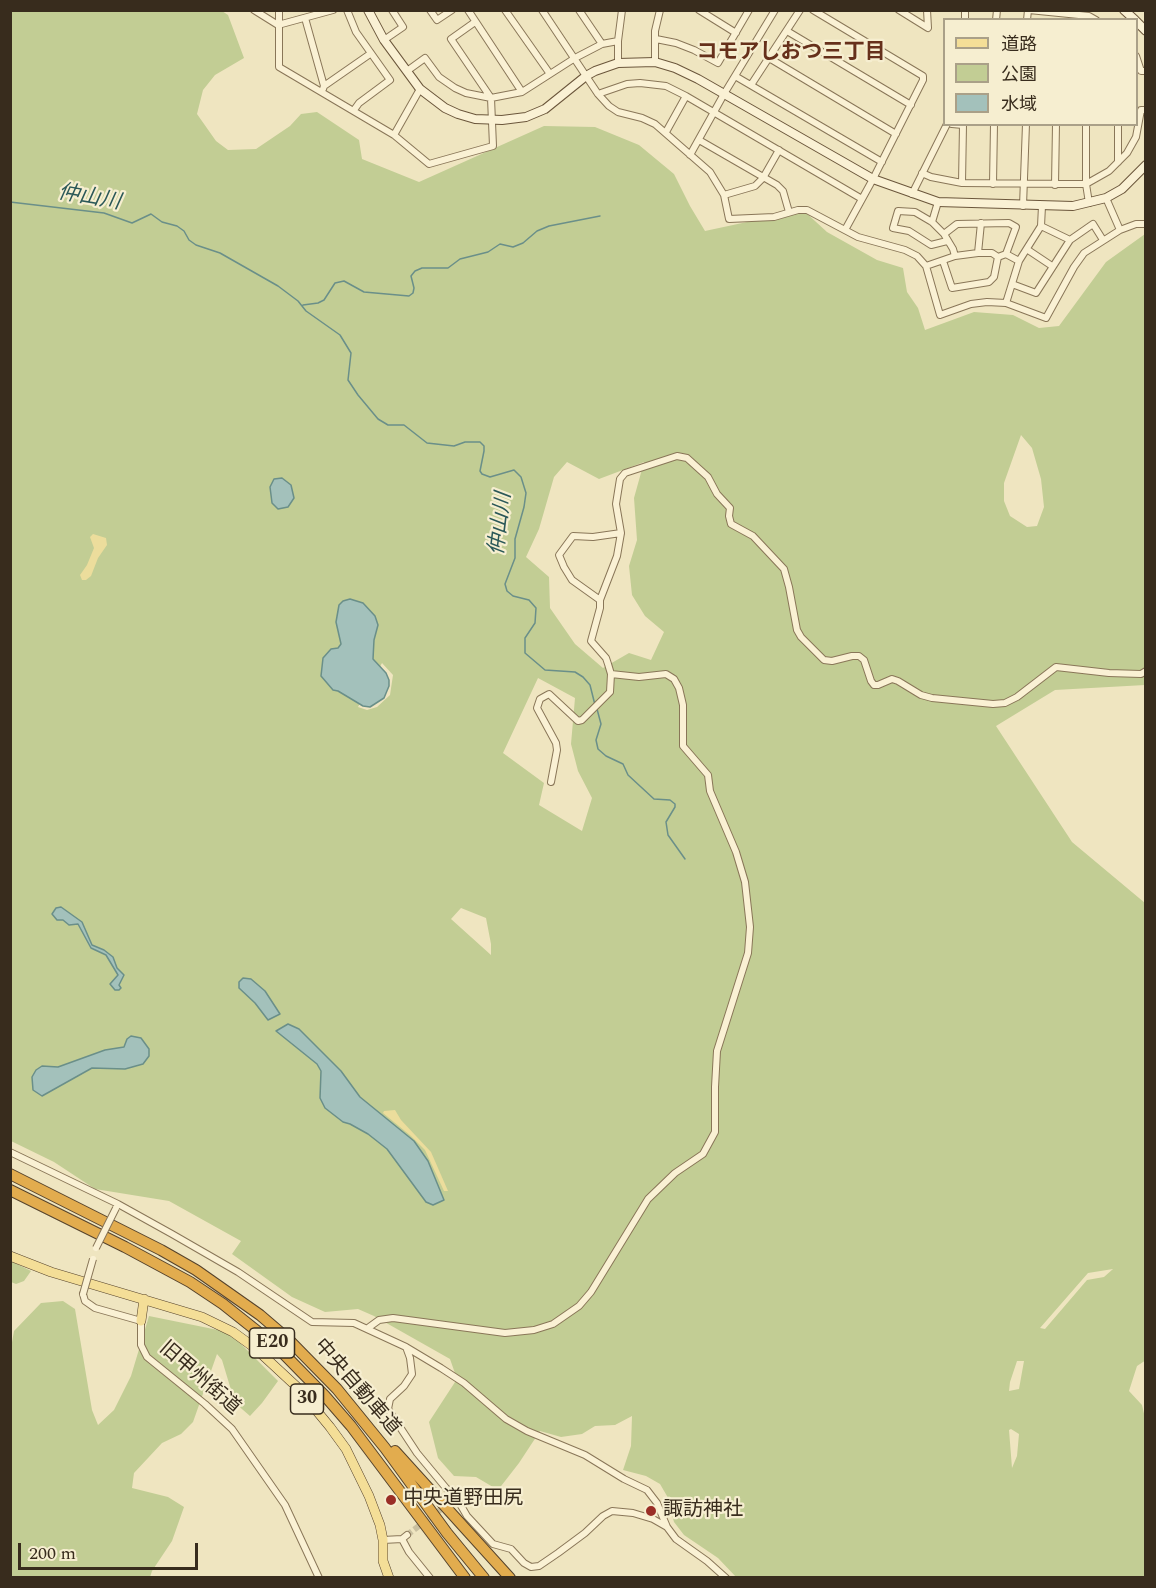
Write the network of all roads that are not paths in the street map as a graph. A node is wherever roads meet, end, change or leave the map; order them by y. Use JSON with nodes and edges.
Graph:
{"nodes":[{"id":1,"x":254,"y":10,"type":"edge"},
{"id":2,"x":279,"y":10,"type":"edge"},
{"id":3,"x":333,"y":10,"type":"edge"},
{"id":4,"x":347,"y":10,"type":"edge"},
{"id":5,"x":368,"y":10,"type":"edge"},
{"id":6,"x":392,"y":10,"type":"edge"},
{"id":7,"x":430,"y":10,"type":"edge"},
{"id":8,"x":452,"y":10,"type":"edge"},
{"id":9,"x":505,"y":10,"type":"edge"},
{"id":10,"x":542,"y":10,"type":"edge"},
{"id":11,"x":579,"y":10,"type":"edge"},
{"id":12,"x":660,"y":10,"type":"edge"},
{"id":13,"x":699,"y":10,"type":"edge"},
{"id":14,"x":749,"y":10,"type":"edge"},
{"id":15,"x":775,"y":10,"type":"edge"},
{"id":16,"x":800,"y":10,"type":"edge"},
{"id":17,"x":813,"y":10,"type":"edge"},
{"id":18,"x":898,"y":10,"type":"edge"},
{"id":19,"x":927,"y":10,"type":"edge"},
{"id":20,"x":1029,"y":10,"type":"edge"},
{"id":21,"x":468,"y":11,"type":"edge"},
{"id":22,"x":620,"y":12,"type":"edge"},
{"id":23,"x":315,"y":13,"type":"edge"},
{"id":24,"x":1089,"y":15,"type":"edge"},
{"id":25,"x":1059,"y":16,"type":"edge"},
{"id":26,"x":305,"y":18,"type":"junction"},
{"id":27,"x":475,"y":21,"type":"junction"},
{"id":28,"x":278,"y":25,"type":"junction"},
{"id":29,"x":787,"y":31,"type":"junction"},
{"id":30,"x":736,"y":33,"type":"junction"},
{"id":31,"x":656,"y":39,"type":"junction"},
{"id":32,"x":384,"y":40,"type":"junction"},
{"id":33,"x":618,"y":40,"type":"junction"},
{"id":34,"x":602,"y":44,"type":"junction"},
{"id":35,"x":370,"y":54,"type":"junction"},
{"id":36,"x":575,"y":58,"type":"junction"},
{"id":37,"x":769,"y":58,"type":"junction"},
{"id":38,"x":1138,"y":60,"type":"edge"},
{"id":39,"x":655,"y":62,"type":"junction"},
{"id":40,"x":618,"y":63,"type":"junction"},
{"id":41,"x":407,"y":70,"type":"junction"},
{"id":42,"x":1146,"y":71,"type":"edge"},
{"id":43,"x":550,"y":74,"type":"junction"},
{"id":44,"x":586,"y":76,"type":"junction"},
{"id":45,"x":735,"y":76,"type":"junction"},
{"id":46,"x":751,"y":85,"type":"junction"},
{"id":47,"x":323,"y":89,"type":"junction"},
{"id":48,"x":420,"y":89,"type":"junction"},
{"id":49,"x":522,"y":92,"type":"junction"},
{"id":50,"x":598,"y":94,"type":"junction"},
{"id":51,"x":724,"y":94,"type":"junction"},
{"id":52,"x":686,"y":96,"type":"junction"},
{"id":53,"x":491,"y":98,"type":"junction"},
{"id":54,"x":911,"y":105,"type":"junction"},
{"id":55,"x":354,"y":110,"type":"junction"},
{"id":56,"x":1146,"y":110,"type":"edge"},
{"id":57,"x":714,"y":112,"type":"junction"},
{"id":58,"x":492,"y":120,"type":"junction"},
{"id":59,"x":946,"y":126,"type":"edge"},
{"id":60,"x":963,"y":126,"type":"edge"},
{"id":61,"x":994,"y":126,"type":"edge"},
{"id":62,"x":1026,"y":126,"type":"edge"},
{"id":63,"x":1056,"y":126,"type":"edge"},
{"id":64,"x":1086,"y":126,"type":"edge"},
{"id":65,"x":1118,"y":126,"type":"edge"},
{"id":66,"x":666,"y":132,"type":"junction"},
{"id":67,"x":896,"y":134,"type":"junction"},
{"id":68,"x":394,"y":135,"type":"junction"},
{"id":69,"x":699,"y":140,"type":"junction"},
{"id":70,"x":779,"y":150,"type":"junction"},
{"id":71,"x":690,"y":155,"type":"junction"},
{"id":72,"x":882,"y":162,"type":"junction"},
{"id":73,"x":1118,"y":163,"type":"junction"},
{"id":74,"x":1146,"y":165,"type":"edge"},
{"id":75,"x":922,"y":173,"type":"junction"},
{"id":76,"x":763,"y":177,"type":"junction"},
{"id":77,"x":873,"y":179,"type":"junction"},
{"id":78,"x":962,"y":183,"type":"junction"},
{"id":79,"x":1025,"y":183,"type":"junction"},
{"id":80,"x":993,"y":184,"type":"junction"},
{"id":81,"x":1086,"y":184,"type":"junction"},
{"id":82,"x":1055,"y":185,"type":"junction"},
{"id":83,"x":912,"y":194,"type":"junction"},
{"id":84,"x":724,"y":195,"type":"junction"},
{"id":85,"x":1106,"y":198,"type":"junction"},
{"id":86,"x":862,"y":200,"type":"junction"},
{"id":87,"x":938,"y":202,"type":"junction"},
{"id":88,"x":1089,"y":203,"type":"junction"},
{"id":89,"x":1023,"y":206,"type":"junction"},
{"id":90,"x":1042,"y":206,"type":"junction"},
{"id":91,"x":789,"y":212,"type":"junction"},
{"id":92,"x":933,"y":222,"type":"junction"},
{"id":93,"x":981,"y":223,"type":"junction"},
{"id":94,"x":1146,"y":224,"type":"edge"},
{"id":95,"x":1041,"y":226,"type":"junction"},
{"id":96,"x":845,"y":230,"type":"junction"},
{"id":97,"x":1120,"y":230,"type":"junction"},
{"id":98,"x":946,"y":237,"type":"junction"},
{"id":99,"x":1070,"y":240,"type":"junction"},
{"id":100,"x":1103,"y":240,"type":"junction"},
{"id":101,"x":1028,"y":250,"type":"junction"},
{"id":102,"x":978,"y":253,"type":"junction"},
{"id":103,"x":1006,"y":254,"type":"junction"},
{"id":104,"x":955,"y":256,"type":"junction"},
{"id":105,"x":998,"y":257,"type":"junction"},
{"id":106,"x":943,"y":261,"type":"junction"},
{"id":107,"x":1020,"y":261,"type":"junction"},
{"id":108,"x":926,"y":266,"type":"junction"},
{"id":109,"x":1052,"y":266,"type":"junction"},
{"id":110,"x":1012,"y":284,"type":"junction"},
{"id":111,"x":1006,"y":303,"type":"junction"},
{"id":112,"x":621,"y":533,"type":"junction"},
{"id":113,"x":600,"y":600,"type":"junction"},
{"id":114,"x":1146,"y":671,"type":"edge"},
{"id":115,"x":611,"y":674,"type":"junction"},
{"id":116,"x":551,"y":782,"type":"dead end"},
{"id":117,"x":10,"y":1152,"type":"edge"},
{"id":118,"x":10,"y":1174,"type":"edge"},
{"id":119,"x":10,"y":1190,"type":"edge"},
{"id":120,"x":117,"y":1206,"type":"junction"},
{"id":121,"x":10,"y":1256,"type":"edge"},
{"id":122,"x":144,"y":1299,"type":"junction"},
{"id":123,"x":141,"y":1321,"type":"junction"},
{"id":124,"x":368,"y":1328,"type":"junction"},
{"id":125,"x":406,"y":1347,"type":"junction"},
{"id":126,"x":337,"y":1389,"type":"junction"},
{"id":127,"x":667,"y":1527,"type":"junction"},
{"id":128,"x":383,"y":1540,"type":"junction"},
{"id":129,"x":318,"y":1578,"type":"edge"},
{"id":130,"x":389,"y":1578,"type":"edge"},
{"id":131,"x":430,"y":1578,"type":"edge"},
{"id":132,"x":465,"y":1578,"type":"edge"},
{"id":133,"x":484,"y":1578,"type":"edge"},
{"id":134,"x":510,"y":1578,"type":"edge"},
{"id":135,"x":726,"y":1578,"type":"edge"}],
"edges":[{"from":1,"to":28,"type":"street"},
{"from":2,"to":28,"type":"street"},
{"from":3,"to":23,"type":"street"},
{"from":4,"to":35,"type":"street"},
{"from":5,"to":32,"type":"street"},
{"from":6,"to":32,"type":"street"},
{"from":7,"to":8,"type":"street"},
{"from":9,"to":43,"type":"street"},
{"from":10,"to":36,"type":"street"},
{"from":11,"to":34,"type":"street"},
{"from":12,"to":31,"type":"street"},
{"from":13,"to":30,"type":"street"},
{"from":14,"to":30,"type":"street"},
{"from":15,"to":45,"type":"street"},
{"from":16,"to":29,"type":"street"},
{"from":17,"to":54,"type":"street"},
{"from":18,"to":19,"type":"street"},
{"from":20,"to":25,"type":"street"},
{"from":21,"to":27,"type":"street"},
{"from":22,"to":33,"type":"street"},
{"from":23,"to":26,"type":"street"},
{"from":24,"to":25,"type":"street"},
{"from":26,"to":28,"type":"street"},
{"from":26,"to":47,"type":"street"},
{"from":27,"to":49,"type":"street"},
{"from":27,"to":53,"type":"street"},
{"from":28,"to":47,"type":"street"},
{"from":29,"to":37,"type":"street"},
{"from":29,"to":54,"type":"street"},
{"from":30,"to":31,"type":"street"},
{"from":31,"to":39,"type":"street"},
{"from":32,"to":41,"type":"street"},
{"from":33,"to":34,"type":"street"},
{"from":33,"to":40,"type":"street"},
{"from":34,"to":36,"type":"street"},
{"from":35,"to":47,"type":"street"},
{"from":35,"to":55,"type":"street"},
{"from":36,"to":43,"type":"street"},
{"from":36,"to":44,"type":"street"},
{"from":37,"to":46,"type":"street"},
{"from":37,"to":67,"type":"street"},
{"from":38,"to":42,"type":"street"},
{"from":39,"to":40,"type":"street"},
{"from":39,"to":51,"type":"street"},
{"from":40,"to":44,"type":"street"},
{"from":41,"to":48,"type":"street"},
{"from":41,"to":53,"type":"street"},
{"from":43,"to":49,"type":"street"},
{"from":44,"to":50,"type":"street"},
{"from":44,"to":58,"type":"street"},
{"from":45,"to":46,"type":"street"},
{"from":45,"to":51,"type":"street"},
{"from":46,"to":72,"type":"street"},
{"from":47,"to":55,"type":"street"},
{"from":48,"to":58,"type":"street"},
{"from":48,"to":68,"type":"street"},
{"from":49,"to":53,"type":"street"},
{"from":50,"to":52,"type":"street"},
{"from":50,"to":66,"type":"street"},
{"from":51,"to":57,"type":"street"},
{"from":51,"to":77,"type":"street"},
{"from":52,"to":57,"type":"street"},
{"from":52,"to":66,"type":"street"},
{"from":53,"to":58,"type":"street"},
{"from":54,"to":67,"type":"street"},
{"from":55,"to":68,"type":"street"},
{"from":56,"to":73,"type":"street"},
{"from":57,"to":69,"type":"street"},
{"from":57,"to":70,"type":"street"},
{"from":58,"to":68,"type":"street"},
{"from":59,"to":75,"type":"street"},
{"from":60,"to":78,"type":"street"},
{"from":61,"to":80,"type":"street"},
{"from":62,"to":79,"type":"street"},
{"from":63,"to":82,"type":"street"},
{"from":64,"to":81,"type":"street"},
{"from":65,"to":73,"type":"street"},
{"from":66,"to":71,"type":"street"},
{"from":67,"to":72,"type":"street"},
{"from":69,"to":71,"type":"street"},
{"from":69,"to":76,"type":"street"},
{"from":70,"to":76,"type":"street"},
{"from":70,"to":86,"type":"street"},
{"from":71,"to":84,"type":"street"},
{"from":72,"to":77,"type":"street"},
{"from":73,"to":81,"type":"street"},
{"from":74,"to":85,"type":"street"},
{"from":75,"to":78,"type":"street"},
{"from":75,"to":83,"type":"street"},
{"from":76,"to":84,"type":"street"},
{"from":76,"to":91,"type":"street"},
{"from":77,"to":83,"type":"street"},
{"from":77,"to":86,"type":"street"},
{"from":78,"to":80,"type":"street"},
{"from":79,"to":80,"type":"street"},
{"from":79,"to":82,"type":"street"},
{"from":79,"to":89,"type":"street"},
{"from":81,"to":82,"type":"street"},
{"from":81,"to":88,"type":"street"},
{"from":83,"to":87,"type":"street"},
{"from":84,"to":91,"type":"street"},
{"from":85,"to":88,"type":"street"},
{"from":85,"to":97,"type":"street"},
{"from":86,"to":96,"type":"street"},
{"from":87,"to":89,"type":"street"},
{"from":87,"to":92,"type":"street"},
{"from":88,"to":90,"type":"street"},
{"from":89,"to":90,"type":"street"},
{"from":90,"to":95,"type":"street"},
{"from":91,"to":96,"type":"street"},
{"from":92,"to":98,"type":"street"},
{"from":92,"to":98,"type":"street"},
{"from":93,"to":98,"type":"street"},
{"from":93,"to":102,"type":"street"},
{"from":93,"to":103,"type":"street"},
{"from":94,"to":97,"type":"street"},
{"from":95,"to":99,"type":"street"},
{"from":95,"to":101,"type":"street"},
{"from":96,"to":108,"type":"street"},
{"from":97,"to":100,"type":"street"},
{"from":98,"to":104,"type":"street"},
{"from":99,"to":100,"type":"street"},
{"from":99,"to":109,"type":"street"},
{"from":100,"to":111,"type":"street"},
{"from":101,"to":107,"type":"street"},
{"from":101,"to":109,"type":"street"},
{"from":102,"to":104,"type":"street"},
{"from":102,"to":105,"type":"street"},
{"from":103,"to":105,"type":"street"},
{"from":103,"to":107,"type":"street"},
{"from":104,"to":106,"type":"street"},
{"from":105,"to":106,"type":"street"},
{"from":106,"to":108,"type":"street"},
{"from":107,"to":110,"type":"street"},
{"from":108,"to":111,"type":"street"},
{"from":109,"to":110,"type":"street"},
{"from":110,"to":111,"type":"street"},
{"from":112,"to":113,"type":"street"},
{"from":112,"to":113,"type":"street"},
{"from":112,"to":114,"type":"street"},
{"from":113,"to":115,"type":"street"},
{"from":115,"to":116,"type":"street"},
{"from":115,"to":124,"type":"street"},
{"from":117,"to":120,"type":"street"},
{"from":118,"to":126,"type":"highway","name":"中央自動車道","number":"E20"},
{"from":119,"to":132,"type":"highway","name":"中央自動車道","number":"E20"},
{"from":120,"to":123,"type":"street","bridge":true},
{"from":120,"to":124,"type":"street"},
{"from":121,"to":122,"type":"main road","number":"30"},
{"from":122,"to":123,"type":"main road"},
{"from":122,"to":128,"type":"main road","number":"30"},
{"from":123,"to":129,"type":"street","name":"旧甲州街道"},
{"from":124,"to":125,"type":"street"},
{"from":125,"to":127,"type":"street"},
{"from":125,"to":127,"type":"street"},
{"from":126,"to":133,"type":"highway","name":"中央自動車道","number":"E20"},
{"from":126,"to":134,"type":"highway"},
{"from":127,"to":135,"type":"street"},
{"from":128,"to":130,"type":"main road","number":"30"},
{"from":128,"to":131,"type":"street"}]}
